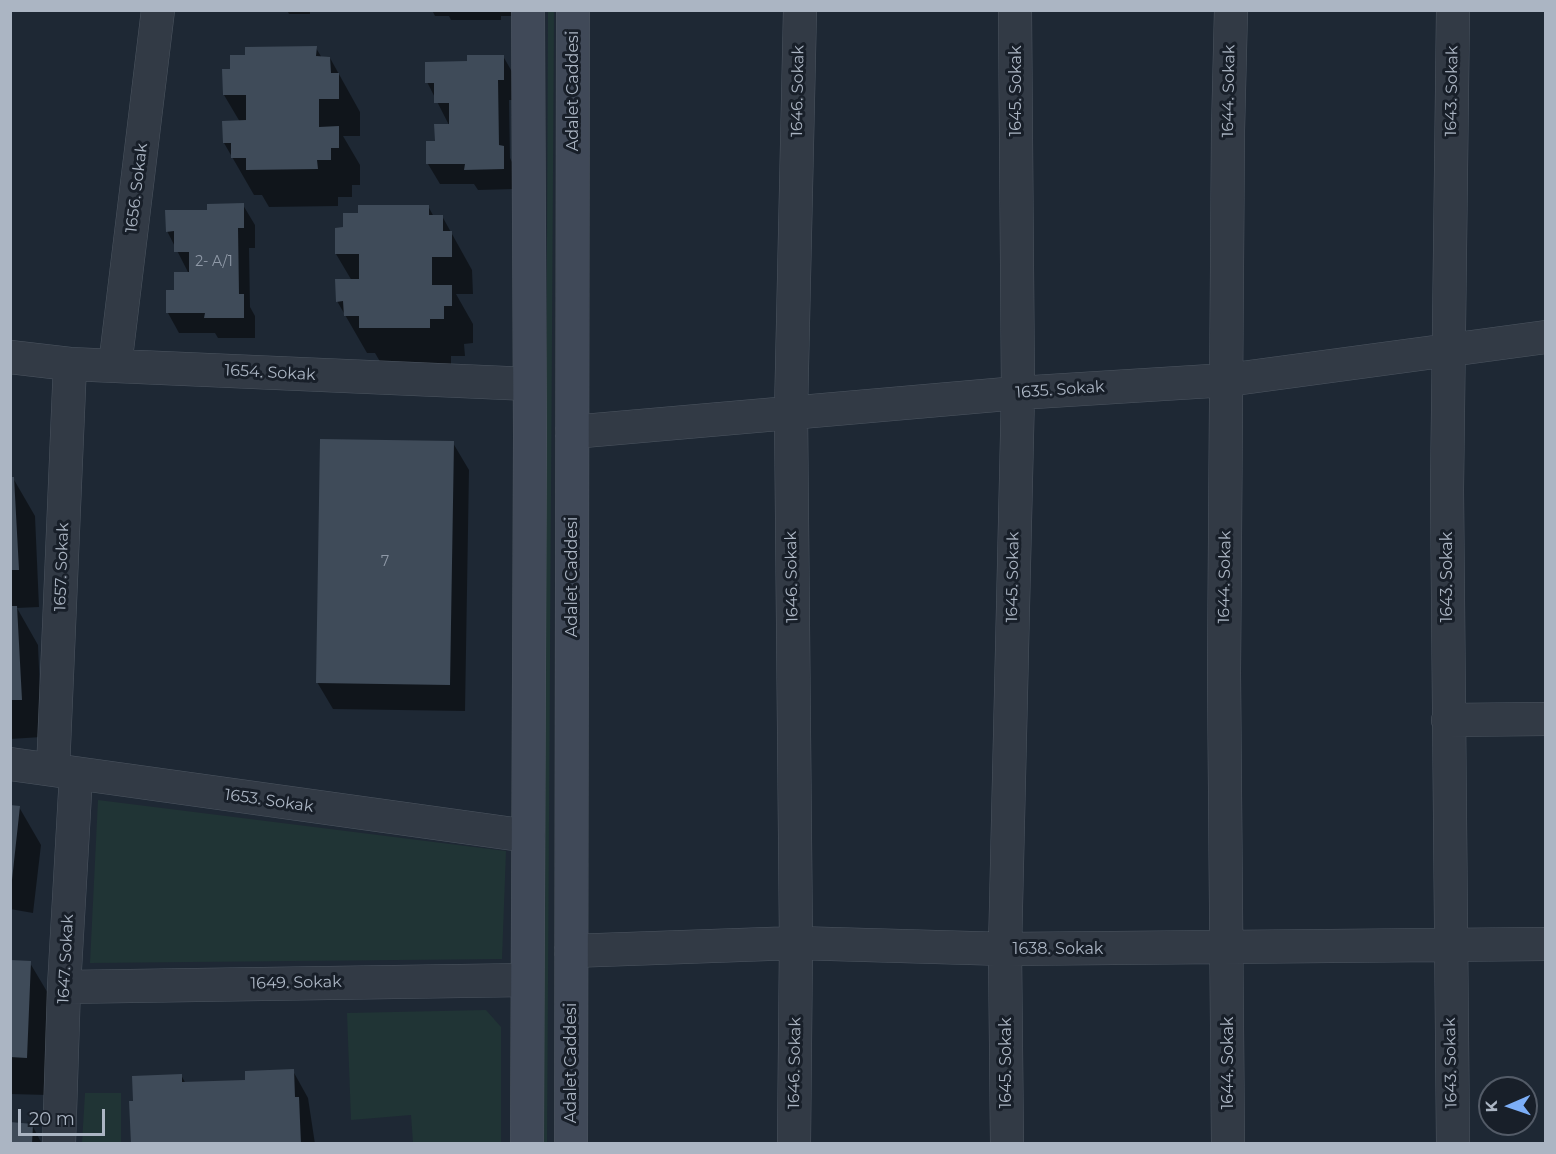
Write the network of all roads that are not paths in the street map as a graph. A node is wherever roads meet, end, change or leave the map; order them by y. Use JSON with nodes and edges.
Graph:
{"nodes":[{"id":1,"x":158,"y":10,"type":"edge"},
{"id":2,"x":528,"y":10,"type":"edge"},
{"id":3,"x":573,"y":10,"type":"edge"},
{"id":4,"x":800,"y":10,"type":"edge"},
{"id":5,"x":1015,"y":10,"type":"edge"},
{"id":6,"x":1232,"y":10,"type":"edge"},
{"id":7,"x":1453,"y":10,"type":"edge"},
{"id":8,"x":1545,"y":337,"type":"edge"},
{"id":9,"x":1447,"y":353,"type":"junction"},
{"id":10,"x":10,"y":357,"type":"edge"},
{"id":11,"x":70,"y":364,"type":"junction"},
{"id":12,"x":116,"y":366,"type":"junction"},
{"id":13,"x":1227,"y":380,"type":"junction"},
{"id":14,"x":529,"y":384,"type":"junction"},
{"id":15,"x":1018,"y":393,"type":"junction"},
{"id":16,"x":790,"y":412,"type":"junction"},
{"id":17,"x":572,"y":432,"type":"junction"},
{"id":18,"x":1545,"y":719,"type":"edge"},
{"id":19,"x":1448,"y":720,"type":"junction"},
{"id":20,"x":10,"y":764,"type":"edge"},
{"id":21,"x":65,"y":773,"type":"junction"},
{"id":22,"x":528,"y":836,"type":"junction"},
{"id":23,"x":796,"y":943,"type":"junction"},
{"id":24,"x":1545,"y":944,"type":"edge"},
{"id":25,"x":1449,"y":946,"type":"junction"},
{"id":26,"x":1228,"y":948,"type":"junction"},
{"id":27,"x":1005,"y":949,"type":"junction"},
{"id":28,"x":571,"y":951,"type":"junction"},
{"id":29,"x":527,"y":980,"type":"junction"},
{"id":30,"x":64,"y":987,"type":"junction"},
{"id":31,"x":59,"y":1143,"type":"edge"},
{"id":32,"x":527,"y":1143,"type":"edge"},
{"id":33,"x":571,"y":1143,"type":"edge"},
{"id":34,"x":794,"y":1143,"type":"edge"},
{"id":35,"x":1007,"y":1143,"type":"edge"},
{"id":36,"x":1228,"y":1143,"type":"edge"},
{"id":37,"x":1453,"y":1143,"type":"edge"}],
"edges":[{"from":1,"to":12,"type":"street","name":"1656. Sokak"},
{"from":2,"to":14,"type":"street"},
{"from":3,"to":17,"type":"street","name":"Adalet Caddesi"},
{"from":4,"to":16,"type":"street","name":"1646. Sokak"},
{"from":5,"to":15,"type":"street","name":"1645. Sokak"},
{"from":6,"to":13,"type":"street","name":"1644. Sokak"},
{"from":7,"to":9,"type":"street","name":"1643. Sokak"},
{"from":8,"to":9,"type":"street","name":"1635. Sokak"},
{"from":9,"to":13,"type":"street","name":"1635. Sokak"},
{"from":9,"to":19,"type":"street","name":"1643. Sokak"},
{"from":10,"to":11,"type":"street","name":"1654. Sokak"},
{"from":11,"to":12,"type":"street","name":"1654. Sokak"},
{"from":11,"to":21,"type":"street","name":"1657. Sokak"},
{"from":12,"to":14,"type":"street","name":"1654. Sokak"},
{"from":13,"to":15,"type":"street","name":"1635. Sokak"},
{"from":13,"to":26,"type":"street","name":"1644. Sokak"},
{"from":14,"to":22,"type":"street"},
{"from":15,"to":16,"type":"street","name":"1635. Sokak"},
{"from":15,"to":27,"type":"street","name":"1645. Sokak"},
{"from":16,"to":17,"type":"street","name":"1635. Sokak"},
{"from":16,"to":23,"type":"street","name":"1646. Sokak"},
{"from":17,"to":28,"type":"street","name":"Adalet Caddesi"},
{"from":18,"to":19,"type":"street"},
{"from":19,"to":25,"type":"street","name":"1643. Sokak"},
{"from":20,"to":21,"type":"street","name":"1653. Sokak"},
{"from":21,"to":22,"type":"street","name":"1653. Sokak"},
{"from":21,"to":30,"type":"street","name":"1647. Sokak"},
{"from":22,"to":29,"type":"street"},
{"from":23,"to":27,"type":"street","name":"1638. Sokak"},
{"from":23,"to":28,"type":"street","name":"1638. Sokak"},
{"from":23,"to":34,"type":"street","name":"1646. Sokak"},
{"from":24,"to":25,"type":"street","name":"1638. Sokak"},
{"from":25,"to":26,"type":"street","name":"1638. Sokak"},
{"from":25,"to":37,"type":"street","name":"1643. Sokak"},
{"from":26,"to":27,"type":"street","name":"1638. Sokak"},
{"from":26,"to":36,"type":"street","name":"1644. Sokak"},
{"from":27,"to":35,"type":"street","name":"1645. Sokak"},
{"from":28,"to":33,"type":"street","name":"Adalet Caddesi"},
{"from":29,"to":30,"type":"street","name":"1649. Sokak"},
{"from":29,"to":32,"type":"street"},
{"from":30,"to":31,"type":"street","name":"1647. Sokak"}]}
